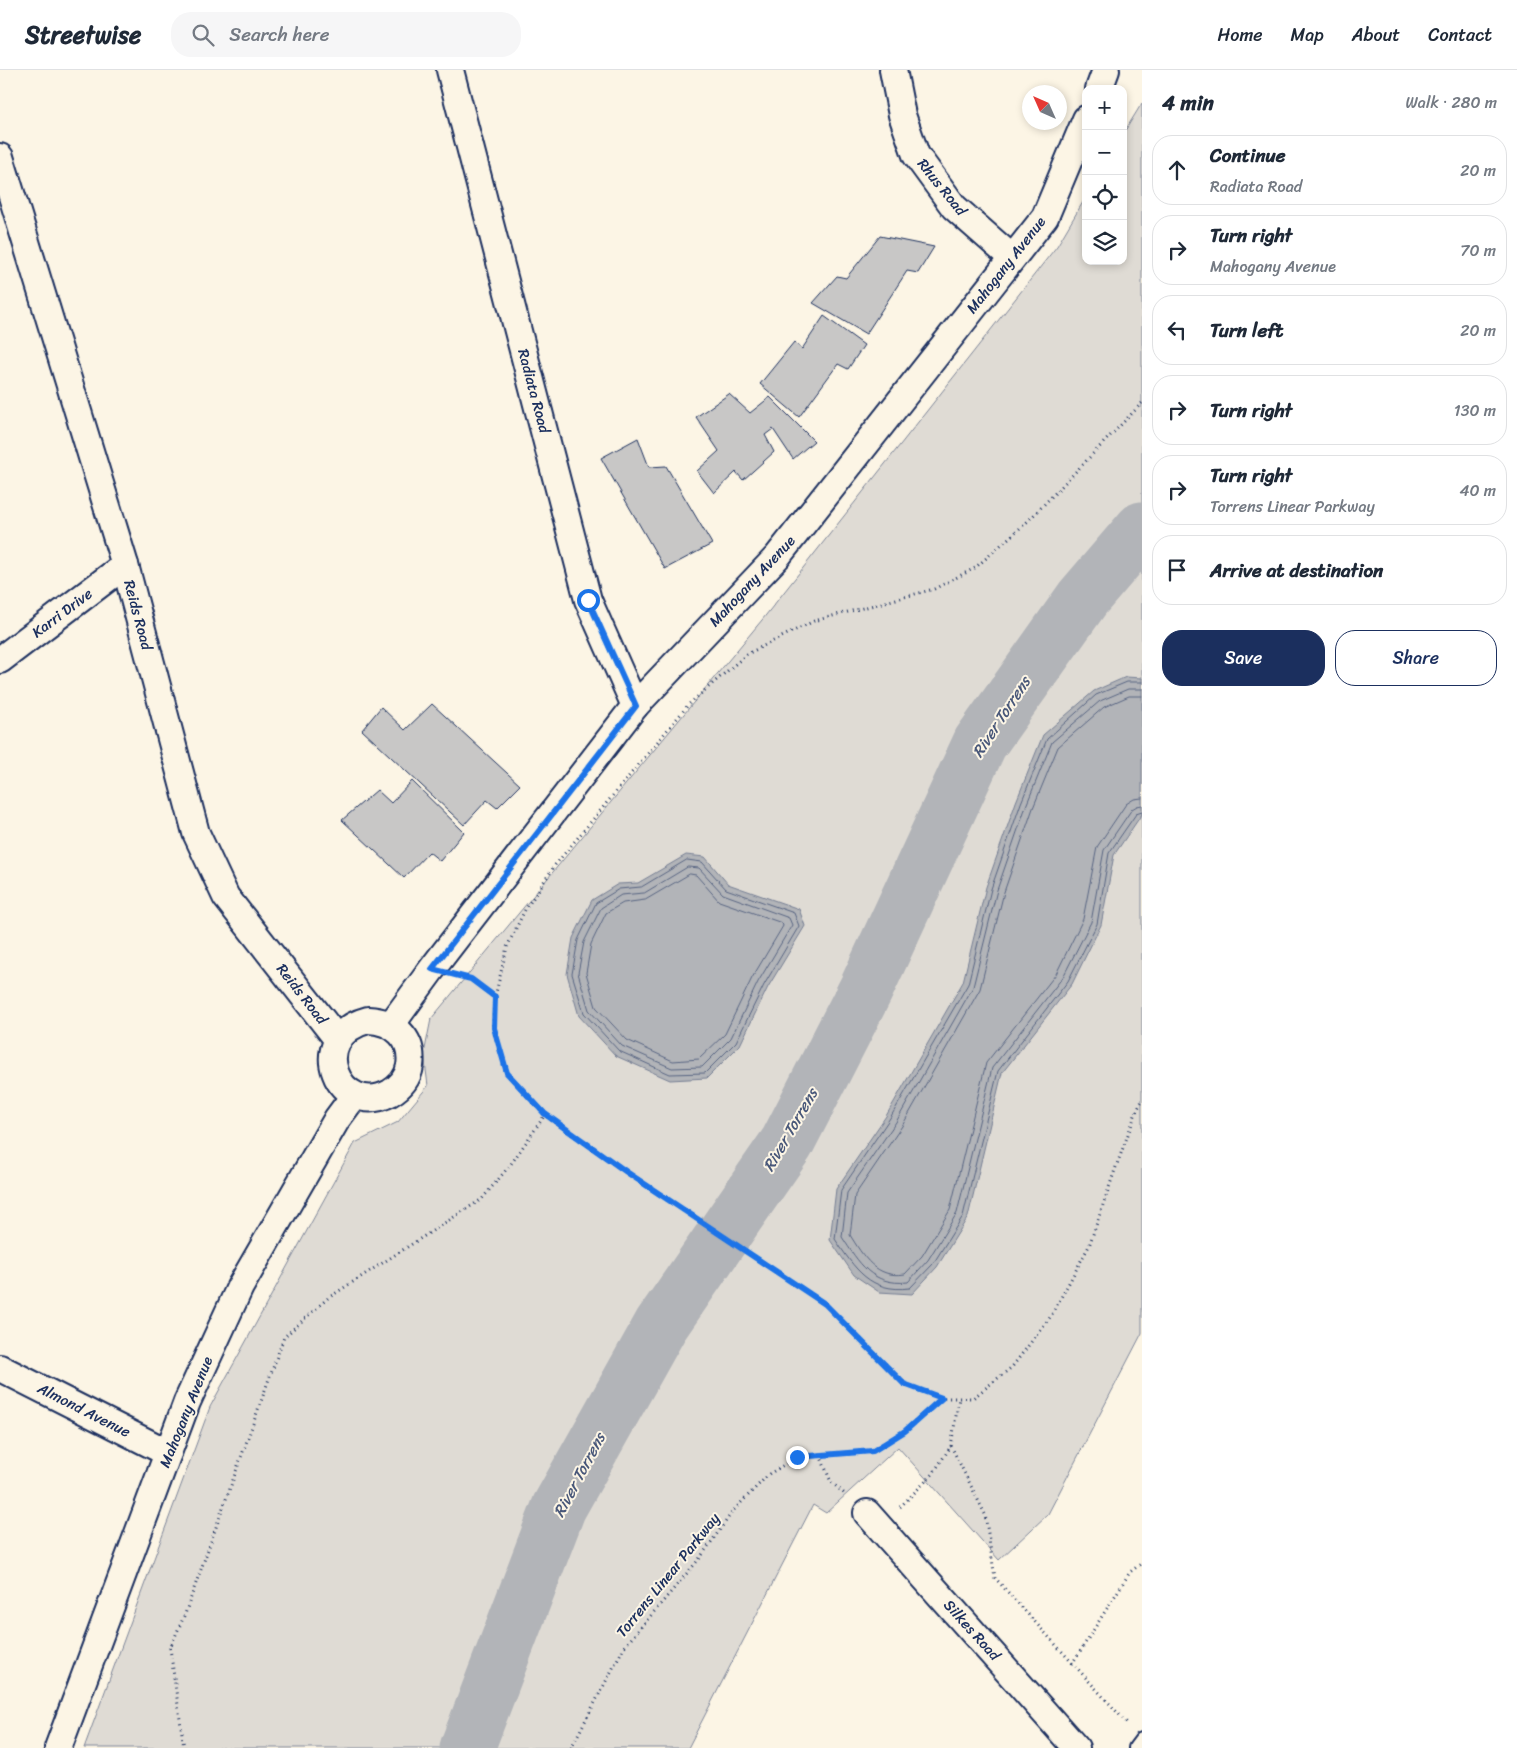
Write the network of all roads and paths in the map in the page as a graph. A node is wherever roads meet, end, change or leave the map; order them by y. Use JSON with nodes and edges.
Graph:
{"nodes":[{"id":1,"x":450,"y":70,"type":"edge"},
{"id":2,"x":893,"y":70,"type":"edge"},
{"id":3,"x":1106,"y":70,"type":"edge"},
{"id":4,"x":1100,"y":85,"type":"edge"},
{"id":5,"x":1082,"y":129,"type":"edge"},
{"id":6,"x":0,"y":157,"type":"edge"},
{"id":7,"x":1012,"y":258,"type":"junction"},
{"id":8,"x":1142,"y":403,"type":"edge"},
{"id":9,"x":125,"y":565,"type":"junction"},
{"id":10,"x":0,"y":660,"type":"edge"},
{"id":11,"x":636,"y":706,"type":"junction"},
{"id":12,"x":432,"y":969,"type":"junction"},
{"id":13,"x":495,"y":997,"type":"junction"},
{"id":14,"x":391,"y":1025,"type":"junction"},
{"id":15,"x":338,"y":1040,"type":"junction"},
{"id":16,"x":354,"y":1096,"type":"junction"},
{"id":17,"x":1142,"y":1101,"type":"edge"},
{"id":18,"x":545,"y":1114,"type":"junction"},
{"id":19,"x":0,"y":1368,"type":"edge"},
{"id":20,"x":942,"y":1398,"type":"junction"},
{"id":21,"x":959,"y":1398,"type":"junction"},
{"id":22,"x":950,"y":1446,"type":"junction"},
{"id":23,"x":168,"y":1453,"type":"junction"},
{"id":24,"x":820,"y":1455,"type":"junction"},
{"id":25,"x":874,"y":1520,"type":"junction"},
{"id":26,"x":1142,"y":1563,"type":"edge"},
{"id":27,"x":1072,"y":1664,"type":"junction"},
{"id":28,"x":1129,"y":1726,"type":"dead end"},
{"id":29,"x":1142,"y":1740,"type":"edge"},
{"id":30,"x":58,"y":1748,"type":"edge"},
{"id":31,"x":184,"y":1748,"type":"edge"},
{"id":32,"x":571,"y":1748,"type":"edge"},
{"id":33,"x":1076,"y":1748,"type":"edge"},
{"id":34,"x":1136,"y":1748,"type":"edge"}],
"edges":[{"from":1,"to":11,"type":"street","name":"Radiata Road"},
{"from":2,"to":7,"type":"street","name":"Rhus Road"},
{"from":3,"to":4,"type":"street"},
{"from":5,"to":7,"type":"street","name":"Mahogany Avenue"},
{"from":6,"to":9,"type":"street","name":"Reids Road"},
{"from":7,"to":11,"type":"street","name":"Mahogany Avenue"},
{"from":8,"to":13,"type":"path"},
{"from":9,"to":10,"type":"street","name":"Karri Drive"},
{"from":9,"to":15,"type":"street","name":"Reids Road"},
{"from":11,"to":12,"type":"street","name":"Mahogany Avenue"},
{"from":12,"to":13,"type":"path"},
{"from":12,"to":14,"type":"street","name":"Mahogany Avenue"},
{"from":13,"to":18,"type":"path"},
{"from":14,"to":15,"type":"street"},
{"from":14,"to":16,"type":"street"},
{"from":15,"to":16,"type":"street"},
{"from":16,"to":23,"type":"street","name":"Mahogany Avenue"},
{"from":17,"to":21,"type":"path"},
{"from":18,"to":20,"type":"path"},
{"from":18,"to":31,"type":"path"},
{"from":19,"to":23,"type":"street","name":"Almond Avenue"},
{"from":20,"to":21,"type":"path"},
{"from":20,"to":24,"type":"path","name":"Torrens Linear Parkway"},
{"from":21,"to":22,"type":"path"},
{"from":22,"to":25,"type":"path"},
{"from":22,"to":27,"type":"path"},
{"from":23,"to":30,"type":"street","name":"Mahogany Avenue"},
{"from":24,"to":25,"type":"path"},
{"from":24,"to":32,"type":"path","name":"Torrens Linear Parkway"},
{"from":25,"to":33,"type":"street","name":"Silkes Road"},
{"from":26,"to":27,"type":"path"},
{"from":27,"to":28,"type":"path"},
{"from":29,"to":34,"type":"lane"}]}
